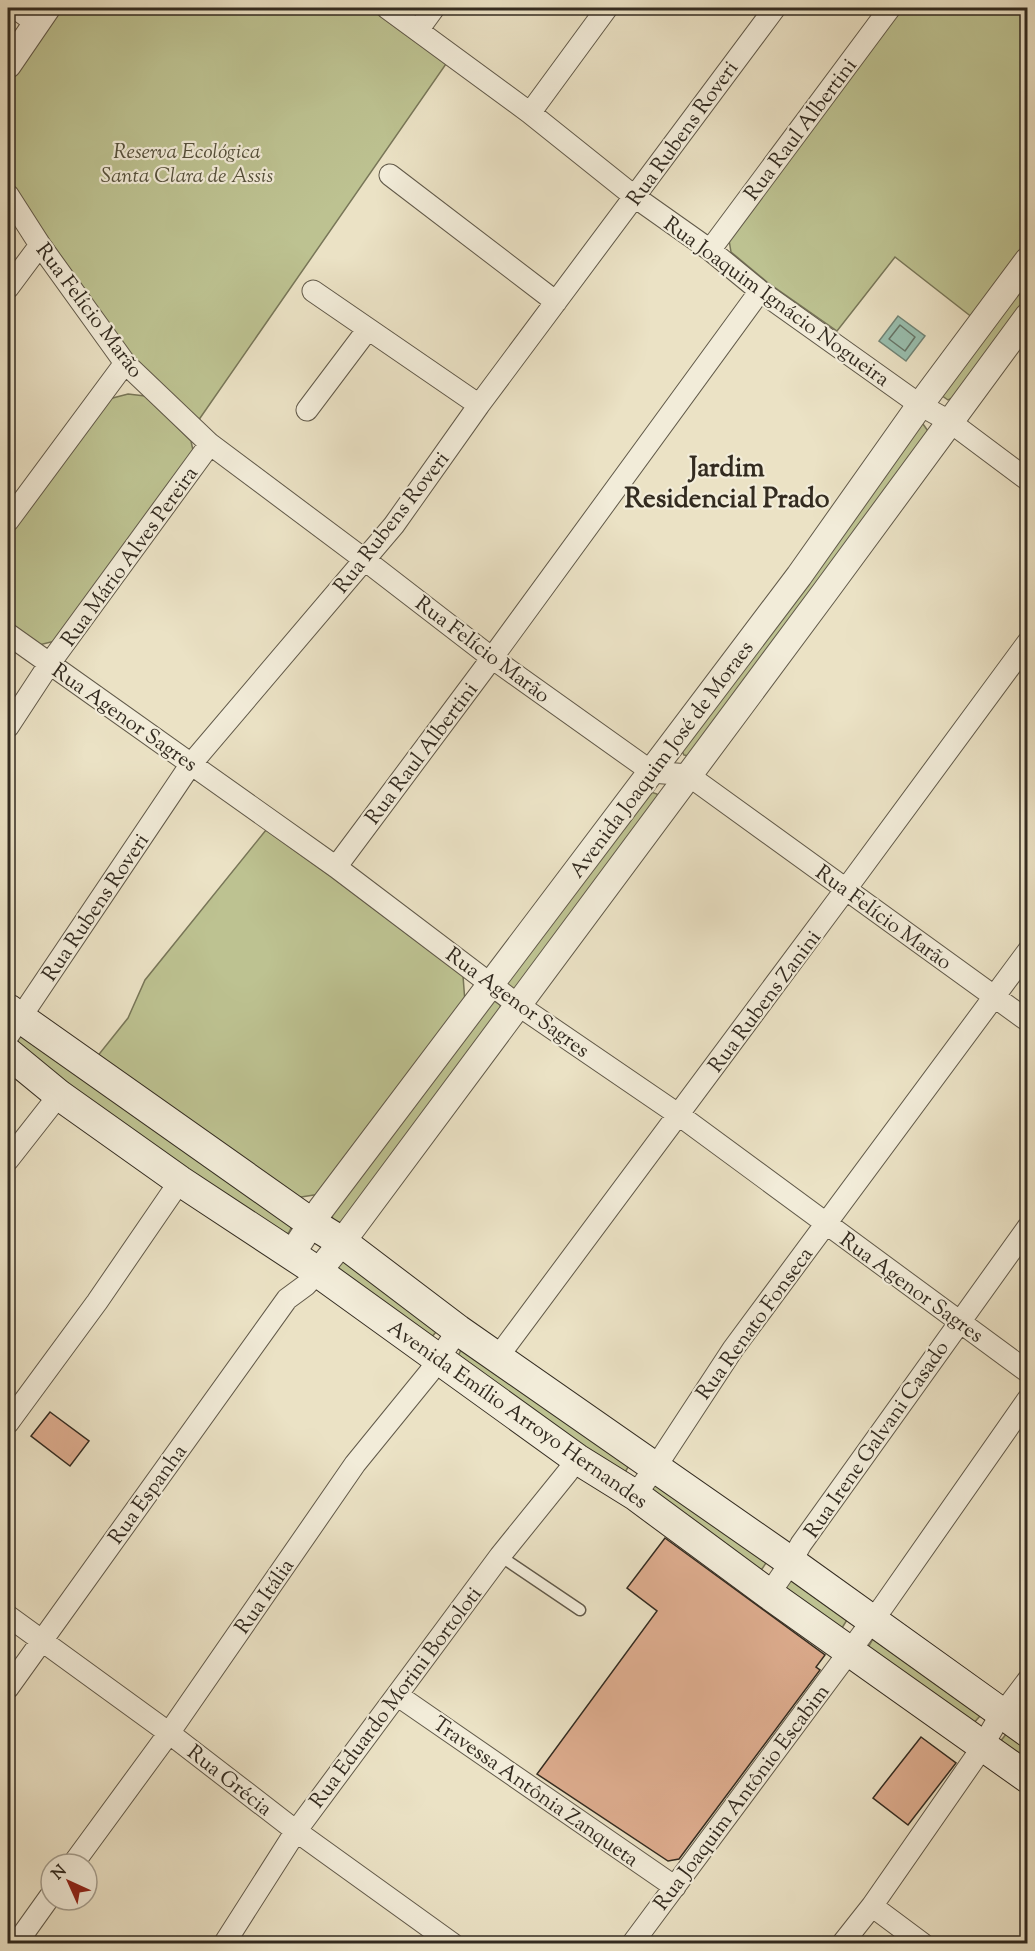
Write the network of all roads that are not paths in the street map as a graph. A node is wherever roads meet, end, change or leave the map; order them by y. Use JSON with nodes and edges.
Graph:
{"nodes":[{"id":1,"x":15,"y":8,"type":"edge"},
{"id":2,"x":387,"y":8,"type":"edge"},
{"id":3,"x":435,"y":8,"type":"edge"},
{"id":4,"x":607,"y":8,"type":"edge"},
{"id":5,"x":775,"y":8,"type":"edge"},
{"id":6,"x":890,"y":8,"type":"edge"},
{"id":7,"x":42,"y":15,"type":"edge"},
{"id":8,"x":418,"y":30,"type":"junction"},
{"id":9,"x":8,"y":64,"type":"edge"},
{"id":10,"x":530,"y":113,"type":"junction"},
{"id":11,"x":390,"y":175,"type":"dead end"},
{"id":12,"x":8,"y":195,"type":"edge"},
{"id":13,"x":635,"y":196,"type":"junction"},
{"id":14,"x":40,"y":245,"type":"junction"},
{"id":15,"x":710,"y":250,"type":"junction"},
{"id":16,"x":1028,"y":260,"type":"edge"},
{"id":17,"x":8,"y":288,"type":"edge"},
{"id":18,"x":313,"y":291,"type":"dead end"},
{"id":19,"x":760,"y":291,"type":"junction"},
{"id":20,"x":556,"y":302,"type":"junction"},
{"id":21,"x":1028,"y":316,"type":"edge"},
{"id":22,"x":368,"y":329,"type":"junction"},
{"id":23,"x":125,"y":363,"type":"junction"},
{"id":24,"x":479,"y":405,"type":"junction"},
{"id":25,"x":920,"y":405,"type":"junction"},
{"id":26,"x":307,"y":410,"type":"dead end"},
{"id":27,"x":949,"y":421,"type":"junction"},
{"id":28,"x":210,"y":444,"type":"junction"},
{"id":29,"x":1028,"y":480,"type":"edge"},
{"id":30,"x":8,"y":521,"type":"edge"},
{"id":31,"x":365,"y":560,"type":"junction"},
{"id":32,"x":8,"y":634,"type":"edge"},
{"id":33,"x":1028,"y":642,"type":"edge"},
{"id":34,"x":492,"y":658,"type":"junction"},
{"id":35,"x":50,"y":663,"type":"junction"},
{"id":36,"x":8,"y":727,"type":"edge"},
{"id":37,"x":190,"y":764,"type":"junction"},
{"id":38,"x":652,"y":771,"type":"junction"},
{"id":39,"x":688,"y":775,"type":"junction"},
{"id":40,"x":336,"y":867,"type":"junction"},
{"id":41,"x":846,"y":889,"type":"junction"},
{"id":42,"x":1028,"y":951,"type":"edge"},
{"id":43,"x":490,"y":983,"type":"junction"},
{"id":44,"x":994,"y":997,"type":"junction"},
{"id":45,"x":518,"y":1005,"type":"junction"},
{"id":46,"x":12,"y":1021,"type":"edge"},
{"id":47,"x":1028,"y":1021,"type":"edge"},
{"id":48,"x":8,"y":1053,"type":"edge"},
{"id":49,"x":58,"y":1095,"type":"junction"},
{"id":50,"x":679,"y":1115,"type":"junction"},
{"id":51,"x":8,"y":1160,"type":"edge"},
{"id":52,"x":180,"y":1181,"type":"junction"},
{"id":53,"x":311,"y":1223,"type":"junction"},
{"id":54,"x":825,"y":1224,"type":"junction"},
{"id":55,"x":1028,"y":1227,"type":"edge"},
{"id":56,"x":342,"y":1242,"type":"junction"},
{"id":57,"x":291,"y":1255,"type":"junction"},
{"id":58,"x":318,"y":1272,"type":"junction"},
{"id":59,"x":287,"y":1299,"type":"junction"},
{"id":60,"x":958,"y":1322,"type":"junction"},
{"id":61,"x":458,"y":1330,"type":"junction"},
{"id":62,"x":497,"y":1358,"type":"junction"},
{"id":63,"x":439,"y":1359,"type":"junction"},
{"id":64,"x":1028,"y":1372,"type":"edge"},
{"id":65,"x":1028,"y":1399,"type":"edge"},
{"id":66,"x":8,"y":1423,"type":"edge"},
{"id":67,"x":577,"y":1459,"type":"junction"},
{"id":68,"x":655,"y":1468,"type":"junction"},
{"id":69,"x":634,"y":1495,"type":"junction"},
{"id":70,"x":500,"y":1556,"type":"junction"},
{"id":71,"x":791,"y":1562,"type":"junction"},
{"id":72,"x":769,"y":1594,"type":"junction"},
{"id":73,"x":580,"y":1610,"type":"dead end"},
{"id":74,"x":8,"y":1616,"type":"edge"},
{"id":75,"x":871,"y":1621,"type":"junction"},
{"id":76,"x":42,"y":1642,"type":"junction"},
{"id":77,"x":850,"y":1651,"type":"junction"},
{"id":78,"x":1028,"y":1680,"type":"edge"},
{"id":79,"x":8,"y":1688,"type":"edge"},
{"id":80,"x":397,"y":1695,"type":"junction"},
{"id":81,"x":1003,"y":1714,"type":"junction"},
{"id":82,"x":1028,"y":1732,"type":"edge"},
{"id":83,"x":169,"y":1733,"type":"junction"},
{"id":84,"x":983,"y":1746,"type":"junction"},
{"id":85,"x":1028,"y":1778,"type":"edge"},
{"id":86,"x":296,"y":1831,"type":"junction"},
{"id":87,"x":82,"y":1852,"type":"edge"},
{"id":88,"x":675,"y":1887,"type":"junction"},
{"id":89,"x":872,"y":1906,"type":"junction"},
{"id":90,"x":39,"y":1912,"type":"edge"},
{"id":91,"x":16,"y":1944,"type":"edge"},
{"id":92,"x":224,"y":1944,"type":"edge"},
{"id":93,"x":453,"y":1944,"type":"edge"},
{"id":94,"x":632,"y":1944,"type":"edge"},
{"id":95,"x":842,"y":1944,"type":"edge"},
{"id":96,"x":923,"y":1944,"type":"edge"}],
"edges":[{"from":1,"to":7,"type":"street"},
{"from":2,"to":8,"type":"street","name":"Rua Joaquim Ignácio Nogueira"},
{"from":3,"to":8,"type":"street"},
{"from":4,"to":10,"type":"street"},
{"from":5,"to":13,"type":"street","name":"Rua Rubens Roveri"},
{"from":6,"to":15,"type":"street","name":"Rua Raul Albertini"},
{"from":7,"to":9,"type":"street"},
{"from":8,"to":10,"type":"street","name":"Rua Joaquim Ignácio Nogueira"},
{"from":10,"to":13,"type":"street","name":"Rua Joaquim Ignácio Nogueira"},
{"from":11,"to":20,"type":"street"},
{"from":12,"to":14,"type":"street","name":"Rua Felício Marão"},
{"from":13,"to":15,"type":"street","name":"Rua Joaquim Ignácio Nogueira"},
{"from":13,"to":20,"type":"street","name":"Rua Rubens Roveri"},
{"from":14,"to":17,"type":"street"},
{"from":14,"to":23,"type":"street","name":"Rua Felício Marão"},
{"from":15,"to":19,"type":"street","name":"Rua Joaquim Ignácio Nogueira"},
{"from":16,"to":25,"type":"street","name":"Avenida Joaquim José de Moraes"},
{"from":18,"to":22,"type":"street"},
{"from":19,"to":25,"type":"street","name":"Rua Joaquim Ignácio Nogueira"},
{"from":19,"to":34,"type":"street","name":"Rua Raul Albertini"},
{"from":20,"to":24,"type":"street","name":"Rua Rubens Roveri"},
{"from":21,"to":27,"type":"street","name":"Avenida Joaquim José de Moraes"},
{"from":22,"to":24,"type":"street"},
{"from":22,"to":26,"type":"street"},
{"from":23,"to":28,"type":"street","name":"Rua Felício Marão"},
{"from":23,"to":30,"type":"street"},
{"from":24,"to":31,"type":"street","name":"Rua Rubens Roveri"},
{"from":25,"to":27,"type":"street","name":"Rua Joaquim Ignácio Nogueira"},
{"from":25,"to":38,"type":"street","name":"Avenida Joaquim José de Moraes"},
{"from":27,"to":29,"type":"street","name":"Rua Joaquim Ignácio Nogueira"},
{"from":27,"to":39,"type":"street","name":"Avenida Joaquim José de Moraes"},
{"from":28,"to":31,"type":"street","name":"Rua Felício Marão"},
{"from":28,"to":35,"type":"street","name":"Rua Mário Alves Pereira"},
{"from":31,"to":34,"type":"street","name":"Rua Felício Marão"},
{"from":31,"to":37,"type":"street","name":"Rua Rubens Roveri"},
{"from":32,"to":35,"type":"street","name":"Rua Agenor Sagres"},
{"from":33,"to":41,"type":"street","name":"Rua Rubens Zanini"},
{"from":34,"to":38,"type":"street","name":"Rua Felício Marão"},
{"from":34,"to":40,"type":"street","name":"Rua Raul Albertini"},
{"from":35,"to":36,"type":"street","name":"Rua Mário Alves Pereira"},
{"from":35,"to":37,"type":"street","name":"Rua Agenor Sagres"},
{"from":37,"to":40,"type":"street","name":"Rua Agenor Sagres"},
{"from":37,"to":46,"type":"street","name":"Rua Rubens Roveri"},
{"from":38,"to":39,"type":"street","name":"Rua Felício Marão"},
{"from":38,"to":43,"type":"street","name":"Avenida Joaquim José de Moraes"},
{"from":39,"to":41,"type":"street","name":"Rua Felício Marão"},
{"from":39,"to":45,"type":"street","name":"Avenida Joaquim José de Moraes"},
{"from":40,"to":43,"type":"street","name":"Rua Agenor Sagres"},
{"from":41,"to":44,"type":"street","name":"Rua Felício Marão"},
{"from":41,"to":50,"type":"street","name":"Rua Rubens Zanini"},
{"from":42,"to":44,"type":"street","name":"Rua Renato Fonseca"},
{"from":43,"to":45,"type":"street","name":"Rua Agenor Sagres"},
{"from":43,"to":53,"type":"street","name":"Avenida Joaquim José de Moraes"},
{"from":44,"to":47,"type":"street","name":"Rua Felício Marão"},
{"from":44,"to":54,"type":"street","name":"Rua Renato Fonseca"},
{"from":45,"to":50,"type":"street","name":"Rua Agenor Sagres"},
{"from":45,"to":56,"type":"street","name":"Avenida Joaquim José de Moraes"},
{"from":46,"to":53,"type":"main road","name":"Avenida Emílio Arroyo Hernandes"},
{"from":48,"to":49,"type":"main road","name":"Avenida Emílio Arroyo Hernandes"},
{"from":49,"to":51,"type":"street"},
{"from":49,"to":52,"type":"main road","name":"Avenida Emílio Arroyo Hernandes"},
{"from":50,"to":54,"type":"street","name":"Rua Agenor Sagres"},
{"from":50,"to":62,"type":"street","name":"Rua Rubens Zanini"},
{"from":52,"to":57,"type":"main road","name":"Avenida Emílio Arroyo Hernandes"},
{"from":52,"to":66,"type":"street"},
{"from":53,"to":56,"type":"main road","name":"Avenida Emílio Arroyo Hernandes"},
{"from":53,"to":57,"type":"street","name":"Avenida Joaquim José de Moraes"},
{"from":54,"to":60,"type":"street","name":"Rua Agenor Sagres"},
{"from":54,"to":68,"type":"street","name":"Rua Renato Fonseca"},
{"from":55,"to":60,"type":"street","name":"Rua Irene Galvani Casado"},
{"from":56,"to":58,"type":"street","name":"Avenida Joaquim José de Moraes"},
{"from":56,"to":61,"type":"main road","name":"Avenida Emílio Arroyo Hernandes"},
{"from":57,"to":58,"type":"main road","name":"Avenida Emílio Arroyo Hernandes"},
{"from":57,"to":59,"type":"street","name":"Rua Espanha"},
{"from":58,"to":59,"type":"street","name":"Rua Espanha"},
{"from":58,"to":63,"type":"main road","name":"Avenida Emílio Arroyo Hernandes"},
{"from":59,"to":76,"type":"street","name":"Rua Espanha"},
{"from":60,"to":64,"type":"street","name":"Rua Agenor Sagres"},
{"from":60,"to":71,"type":"street","name":"Rua Irene Galvani Casado"},
{"from":61,"to":62,"type":"main road","name":"Avenida Emílio Arroyo Hernandes"},
{"from":61,"to":63,"type":"street","name":"Rua Itália"},
{"from":62,"to":68,"type":"main road","name":"Avenida Emílio Arroyo Hernandes"},
{"from":63,"to":67,"type":"main road","name":"Avenida Emílio Arroyo Hernandes"},
{"from":63,"to":83,"type":"street","name":"Rua Itália"},
{"from":65,"to":75,"type":"street","name":"Rua Joaquim Antônio Escabim"},
{"from":67,"to":69,"type":"main road","name":"Avenida Emílio Arroyo Hernandes"},
{"from":67,"to":70,"type":"street","name":"Rua Eduardo Morini Bortoloti"},
{"from":68,"to":69,"type":"street","name":"Rua Renato Fonseca"},
{"from":68,"to":71,"type":"main road","name":"Avenida Emílio Arroyo Hernandes"},
{"from":69,"to":72,"type":"main road","name":"Avenida Emílio Arroyo Hernandes"},
{"from":70,"to":73,"type":"lane"},
{"from":70,"to":80,"type":"street","name":"Rua Eduardo Morini Bortoloti"},
{"from":71,"to":72,"type":"street","name":"Rua Irene Galvani Casado"},
{"from":71,"to":75,"type":"main road","name":"Avenida Emílio Arroyo Hernandes"},
{"from":72,"to":77,"type":"main road","name":"Avenida Emílio Arroyo Hernandes"},
{"from":74,"to":76,"type":"street","name":"Rua Grécia"},
{"from":75,"to":77,"type":"street","name":"Rua Joaquim Antônio Escabim"},
{"from":75,"to":81,"type":"main road","name":"Avenida Emílio Arroyo Hernandes"},
{"from":76,"to":79,"type":"street","name":"Rua Espanha"},
{"from":76,"to":83,"type":"street","name":"Rua Grécia"},
{"from":77,"to":84,"type":"main road","name":"Avenida Emílio Arroyo Hernandes"},
{"from":77,"to":88,"type":"street","name":"Rua Joaquim Antônio Escabim"},
{"from":78,"to":81,"type":"street"},
{"from":80,"to":86,"type":"street","name":"Rua Eduardo Morini Bortoloti"},
{"from":80,"to":88,"type":"street","name":"Travessa Antônia Zanqueta"},
{"from":81,"to":82,"type":"main road","name":"Avenida Emílio Arroyo Hernandes"},
{"from":81,"to":84,"type":"street"},
{"from":83,"to":86,"type":"street","name":"Rua Grécia"},
{"from":83,"to":87,"type":"street","name":"Rua Itália"},
{"from":84,"to":85,"type":"main road","name":"Avenida Emílio Arroyo Hernandes"},
{"from":84,"to":89,"type":"street"},
{"from":86,"to":92,"type":"street","name":"Rua Eduardo Morini Bortoloti"},
{"from":86,"to":93,"type":"street","name":"Rua Grécia"},
{"from":88,"to":94,"type":"street","name":"Rua Joaquim Antônio Escabim"},
{"from":89,"to":95,"type":"street"},
{"from":89,"to":96,"type":"street"},
{"from":90,"to":91,"type":"street"}]}
